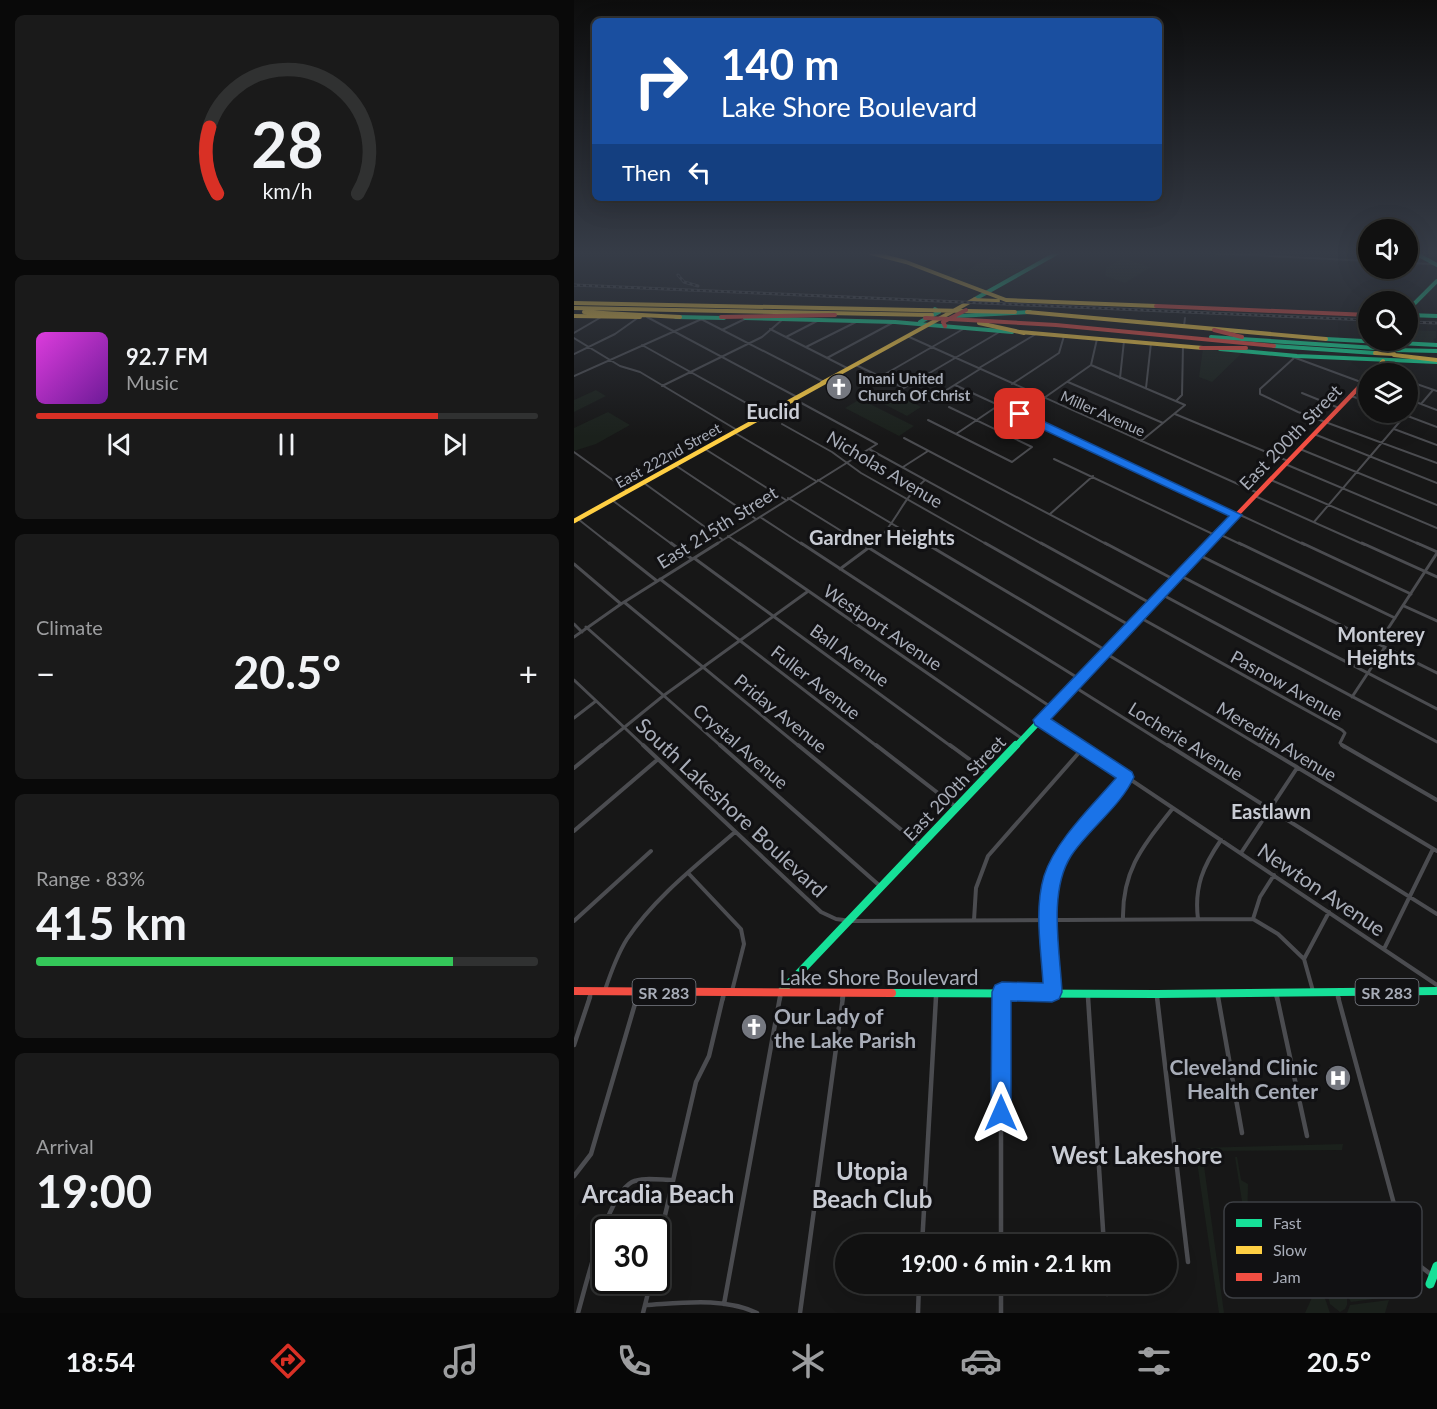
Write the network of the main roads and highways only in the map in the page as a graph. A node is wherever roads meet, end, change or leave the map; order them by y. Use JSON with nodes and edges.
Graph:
{"nodes":[{"id":1,"x":619,"y":314,"type":"edge"},
{"id":2,"x":623,"y":314,"type":"edge"},
{"id":3,"x":801,"y":314,"type":"edge"},
{"id":4,"x":867,"y":314,"type":"edge"},
{"id":5,"x":885,"y":314,"type":"edge"},
{"id":6,"x":934,"y":314,"type":"edge"},
{"id":7,"x":936,"y":314,"type":"edge"},
{"id":8,"x":955,"y":314,"type":"edge"},
{"id":9,"x":958,"y":314,"type":"edge"},
{"id":10,"x":958,"y":314,"type":"edge"},
{"id":11,"x":1000,"y":314,"type":"edge"},
{"id":12,"x":1055,"y":314,"type":"edge"},
{"id":13,"x":1418,"y":315,"type":"edge"},
{"id":14,"x":1436,"y":316,"type":"edge"},
{"id":15,"x":680,"y":317,"type":"junction"},
{"id":16,"x":721,"y":317,"type":"junction"},
{"id":17,"x":929,"y":317,"type":"junction"},
{"id":18,"x":951,"y":318,"type":"junction"},
{"id":19,"x":915,"y":323,"type":"junction"},
{"id":20,"x":1214,"y":330,"type":"junction"},
{"id":21,"x":1024,"y":333,"type":"junction"},
{"id":22,"x":1358,"y":340,"type":"edge"},
{"id":23,"x":1311,"y":345,"type":"junction"},
{"id":24,"x":1201,"y":348,"type":"junction"},
{"id":25,"x":1283,"y":348,"type":"junction"},
{"id":26,"x":1418,"y":349,"type":"edge"},
{"id":27,"x":1394,"y":352,"type":"junction"},
{"id":28,"x":1436,"y":353,"type":"edge"},
{"id":29,"x":1374,"y":354,"type":"junction"},
{"id":30,"x":1375,"y":363,"type":"edge"},
{"id":31,"x":1398,"y":363,"type":"edge"},
{"id":32,"x":1358,"y":390,"type":"edge"},
{"id":33,"x":576,"y":520,"type":"edge"},
{"id":34,"x":574,"y":991,"type":"edge"},
{"id":35,"x":1436,"y":991,"type":"edge"},
{"id":36,"x":781,"y":992,"type":"junction"},
{"id":37,"x":1436,"y":1266,"type":"edge"},
{"id":38,"x":1430,"y":1284,"type":"dead end"}],
"edges":[{"from":1,"to":15,"type":"main road"},
{"from":2,"to":15,"type":"main road"},
{"from":3,"to":16,"type":"main road"},
{"from":4,"to":17,"type":"main road"},
{"from":5,"to":17,"type":"main road"},
{"from":6,"to":17,"type":"main road"},
{"from":7,"to":19,"type":"main road"},
{"from":8,"to":18,"type":"main road","name":"East 222nd Street"},
{"from":9,"to":18,"type":"main road"},
{"from":10,"to":18,"type":"main road"},
{"from":11,"to":18,"type":"main road"},
{"from":12,"to":20,"type":"main road"},
{"from":13,"to":14,"type":"main road"},
{"from":15,"to":16,"type":"main road"},
{"from":16,"to":19,"type":"main road"},
{"from":17,"to":18,"type":"main road","bridge":true},
{"from":17,"to":18,"type":"main road","name":"East 222nd Street"},
{"from":17,"to":18,"type":"main road"},
{"from":17,"to":19,"type":"main road"},
{"from":17,"to":33,"type":"main road","name":"East 222nd Street"},
{"from":18,"to":21,"type":"main road"},
{"from":18,"to":21,"type":"main road"},
{"from":18,"to":23,"type":"main road"},
{"from":18,"to":25,"type":"main road"},
{"from":20,"to":22,"type":"main road"},
{"from":20,"to":23,"type":"main road"},
{"from":21,"to":24,"type":"main road"},
{"from":23,"to":29,"type":"main road"},
{"from":24,"to":25,"type":"main road"},
{"from":24,"to":29,"type":"main road"},
{"from":25,"to":29,"type":"main road"},
{"from":26,"to":28,"type":"main road"},
{"from":27,"to":28,"type":"main road"},
{"from":27,"to":28,"type":"main road"},
{"from":27,"to":29,"type":"main road","bridge":true},
{"from":28,"to":31,"type":"main road"},
{"from":29,"to":30,"type":"main road"},
{"from":32,"to":36,"type":"main road","name":"East 200th Street"},
{"from":34,"to":36,"type":"main road","name":"Lake Shore Boulevard","number":"SR 283"},
{"from":35,"to":36,"type":"main road","name":"Lake Shore Boulevard","number":"SR 283"},
{"from":37,"to":38,"type":"main road"}]}
